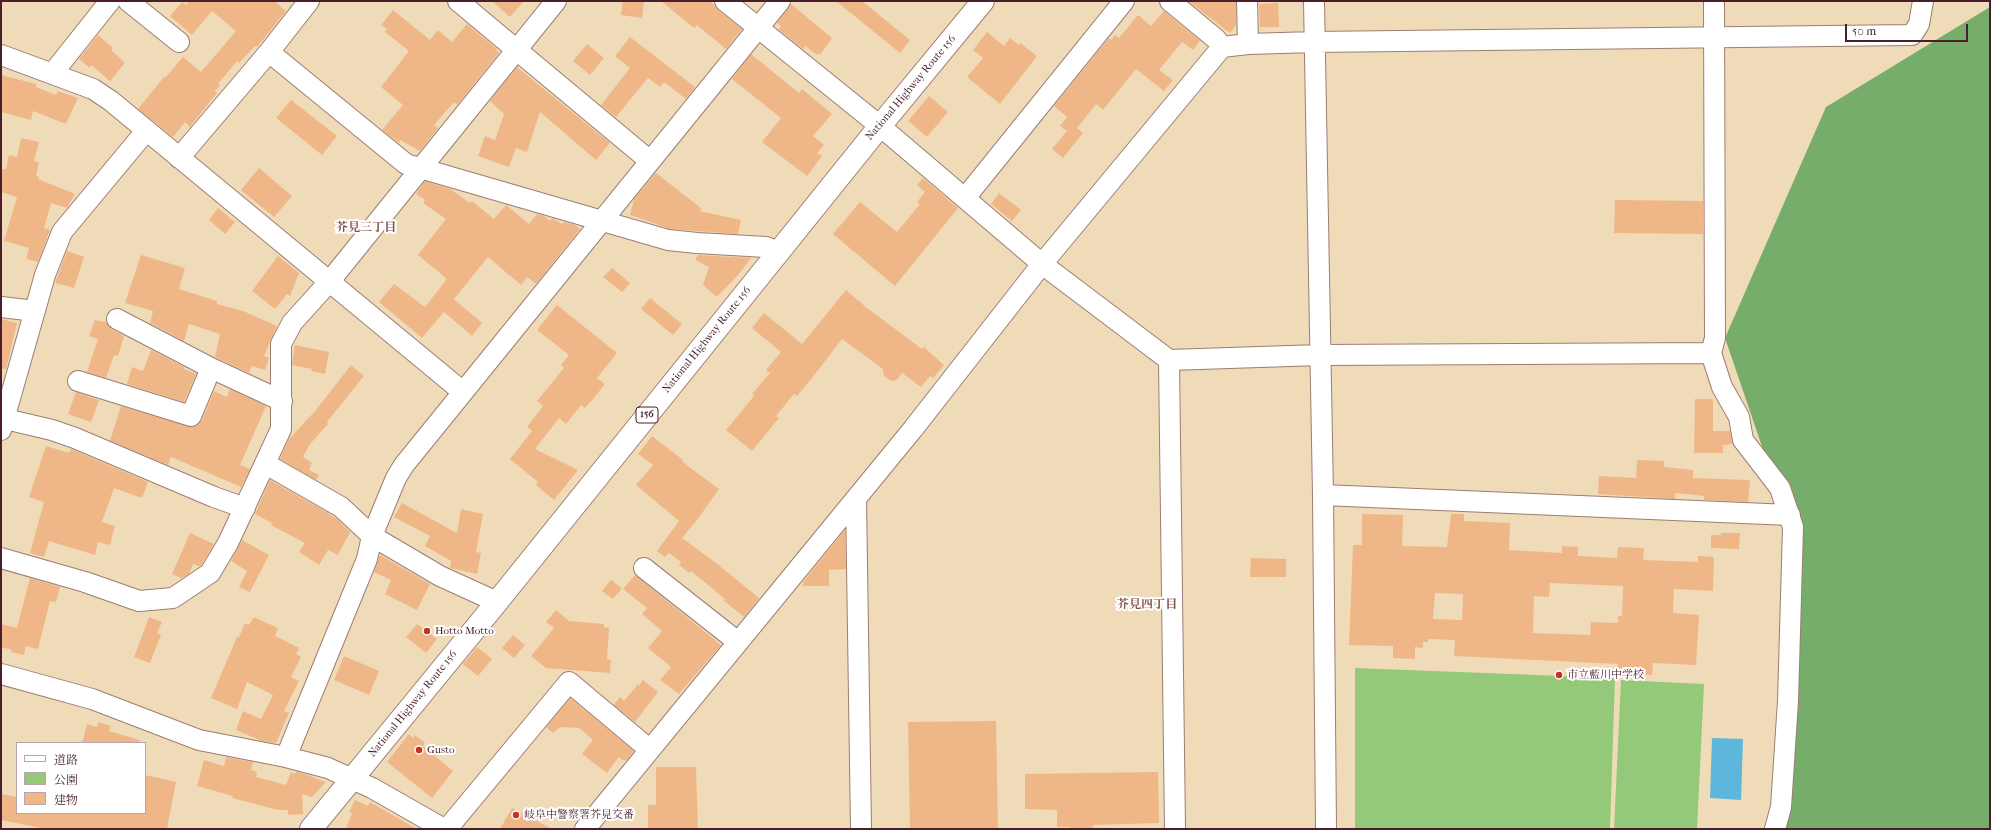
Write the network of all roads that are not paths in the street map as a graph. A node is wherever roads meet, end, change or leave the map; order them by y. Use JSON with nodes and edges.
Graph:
{"nodes":[{"id":1,"x":128,"y":1,"type":"edge"},
{"id":2,"x":309,"y":1,"type":"edge"},
{"id":3,"x":458,"y":1,"type":"edge"},
{"id":4,"x":556,"y":1,"type":"edge"},
{"id":5,"x":725,"y":1,"type":"edge"},
{"id":6,"x":780,"y":1,"type":"edge"},
{"id":7,"x":982,"y":1,"type":"edge"},
{"id":8,"x":1124,"y":1,"type":"edge"},
{"id":9,"x":1170,"y":1,"type":"edge"},
{"id":10,"x":1247,"y":1,"type":"edge"},
{"id":11,"x":1314,"y":1,"type":"edge"},
{"id":12,"x":1714,"y":1,"type":"edge"},
{"id":13,"x":1923,"y":1,"type":"edge"},
{"id":14,"x":107,"y":2,"type":"edge"},
{"id":15,"x":759,"y":29,"type":"junction"},
{"id":16,"x":1715,"y":38,"type":"junction"},
{"id":17,"x":179,"y":42,"type":"dead end"},
{"id":18,"x":1314,"y":42,"type":"junction"},
{"id":19,"x":1248,"y":44,"type":"junction"},
{"id":20,"x":1222,"y":47,"type":"junction"},
{"id":21,"x":516,"y":50,"type":"junction"},
{"id":22,"x":269,"y":52,"type":"junction"},
{"id":23,"x":1,"y":55,"type":"edge"},
{"id":24,"x":52,"y":74,"type":"junction"},
{"id":25,"x":880,"y":126,"type":"junction"},
{"id":26,"x":146,"y":131,"type":"junction"},
{"id":27,"x":179,"y":158,"type":"junction"},
{"id":28,"x":650,"y":161,"type":"junction"},
{"id":29,"x":420,"y":169,"type":"junction"},
{"id":30,"x":965,"y":198,"type":"junction"},
{"id":31,"x":602,"y":220,"type":"junction"},
{"id":32,"x":778,"y":252,"type":"junction"},
{"id":33,"x":1042,"y":264,"type":"junction"},
{"id":34,"x":329,"y":282,"type":"junction"},
{"id":35,"x":1,"y":307,"type":"edge"},
{"id":36,"x":34,"y":311,"type":"junction"},
{"id":37,"x":117,"y":319,"type":"dead end"},
{"id":38,"x":1711,"y":354,"type":"junction"},
{"id":39,"x":1320,"y":355,"type":"junction"},
{"id":40,"x":1170,"y":360,"type":"junction"},
{"id":41,"x":211,"y":368,"type":"junction"},
{"id":42,"x":78,"y":381,"type":"dead end"},
{"id":43,"x":463,"y":392,"type":"junction"},
{"id":44,"x":282,"y":401,"type":"junction"},
{"id":45,"x":2,"y":422,"type":"edge"},
{"id":46,"x":266,"y":464,"type":"junction"},
{"id":47,"x":1323,"y":495,"type":"junction"},
{"id":48,"x":856,"y":499,"type":"junction"},
{"id":49,"x":245,"y":508,"type":"junction"},
{"id":50,"x":1790,"y":515,"type":"junction"},
{"id":51,"x":372,"y":536,"type":"junction"},
{"id":52,"x":1,"y":558,"type":"edge"},
{"id":53,"x":644,"y":568,"type":"dead end"},
{"id":54,"x":497,"y":602,"type":"junction"},
{"id":55,"x":738,"y":642,"type":"junction"},
{"id":56,"x":1,"y":674,"type":"edge"},
{"id":57,"x":649,"y":749,"type":"junction"},
{"id":58,"x":286,"y":757,"type":"junction"},
{"id":59,"x":352,"y":778,"type":"junction"},
{"id":60,"x":435,"y":827,"type":"edge"},
{"id":61,"x":311,"y":829,"type":"edge"},
{"id":62,"x":585,"y":829,"type":"edge"},
{"id":63,"x":860,"y":829,"type":"edge"},
{"id":64,"x":1175,"y":829,"type":"edge"},
{"id":65,"x":1326,"y":829,"type":"edge"},
{"id":66,"x":1775,"y":829,"type":"edge"}],
"edges":[{"from":1,"to":17,"type":"street"},
{"from":2,"to":22,"type":"street"},
{"from":3,"to":21,"type":"street"},
{"from":4,"to":21,"type":"street"},
{"from":5,"to":15,"type":"street"},
{"from":6,"to":15,"type":"street"},
{"from":7,"to":25,"type":"highway","name":"National Highway Route 156","number":"156"},
{"from":8,"to":30,"type":"street"},
{"from":9,"to":20,"type":"street"},
{"from":10,"to":19,"type":"street"},
{"from":11,"to":18,"type":"street"},
{"from":12,"to":16,"type":"street"},
{"from":13,"to":16,"type":"street"},
{"from":14,"to":24,"type":"street"},
{"from":15,"to":25,"type":"street"},
{"from":15,"to":28,"type":"street"},
{"from":16,"to":18,"type":"street"},
{"from":16,"to":38,"type":"street"},
{"from":18,"to":19,"type":"street"},
{"from":18,"to":39,"type":"street"},
{"from":19,"to":20,"type":"street"},
{"from":20,"to":33,"type":"street"},
{"from":21,"to":28,"type":"street"},
{"from":21,"to":29,"type":"street"},
{"from":22,"to":27,"type":"street"},
{"from":22,"to":29,"type":"street"},
{"from":23,"to":24,"type":"street"},
{"from":24,"to":26,"type":"street"},
{"from":25,"to":30,"type":"street"},
{"from":25,"to":32,"type":"highway","name":"National Highway Route 156","number":"156"},
{"from":26,"to":27,"type":"street"},
{"from":26,"to":36,"type":"street"},
{"from":27,"to":34,"type":"street"},
{"from":28,"to":31,"type":"street"},
{"from":29,"to":31,"type":"street"},
{"from":29,"to":34,"type":"street"},
{"from":30,"to":33,"type":"street"},
{"from":31,"to":32,"type":"street"},
{"from":31,"to":43,"type":"street"},
{"from":32,"to":54,"type":"highway","name":"National Highway Route 156","number":"156"},
{"from":33,"to":40,"type":"street"},
{"from":33,"to":48,"type":"street"},
{"from":34,"to":43,"type":"street"},
{"from":34,"to":44,"type":"street"},
{"from":35,"to":36,"type":"street"},
{"from":36,"to":45,"type":"street"},
{"from":37,"to":41,"type":"street"},
{"from":38,"to":39,"type":"street"},
{"from":38,"to":50,"type":"street"},
{"from":39,"to":40,"type":"street"},
{"from":39,"to":47,"type":"street"},
{"from":40,"to":64,"type":"street"},
{"from":41,"to":42,"type":"street"},
{"from":41,"to":44,"type":"street"},
{"from":43,"to":51,"type":"street"},
{"from":44,"to":46,"type":"street"},
{"from":45,"to":49,"type":"street"},
{"from":46,"to":49,"type":"street"},
{"from":46,"to":51,"type":"street"},
{"from":47,"to":50,"type":"street"},
{"from":47,"to":65,"type":"street"},
{"from":48,"to":55,"type":"street"},
{"from":48,"to":63,"type":"street"},
{"from":49,"to":52,"type":"street"},
{"from":50,"to":66,"type":"street"},
{"from":51,"to":54,"type":"street"},
{"from":51,"to":58,"type":"street"},
{"from":53,"to":55,"type":"street"},
{"from":54,"to":59,"type":"highway","name":"National Highway Route 156","number":"156"},
{"from":55,"to":57,"type":"street"},
{"from":56,"to":58,"type":"street"},
{"from":57,"to":60,"type":"street"},
{"from":57,"to":62,"type":"street"},
{"from":58,"to":59,"type":"street"},
{"from":59,"to":60,"type":"street"},
{"from":59,"to":61,"type":"highway","name":"National Highway Route 156","number":"156"}]}
